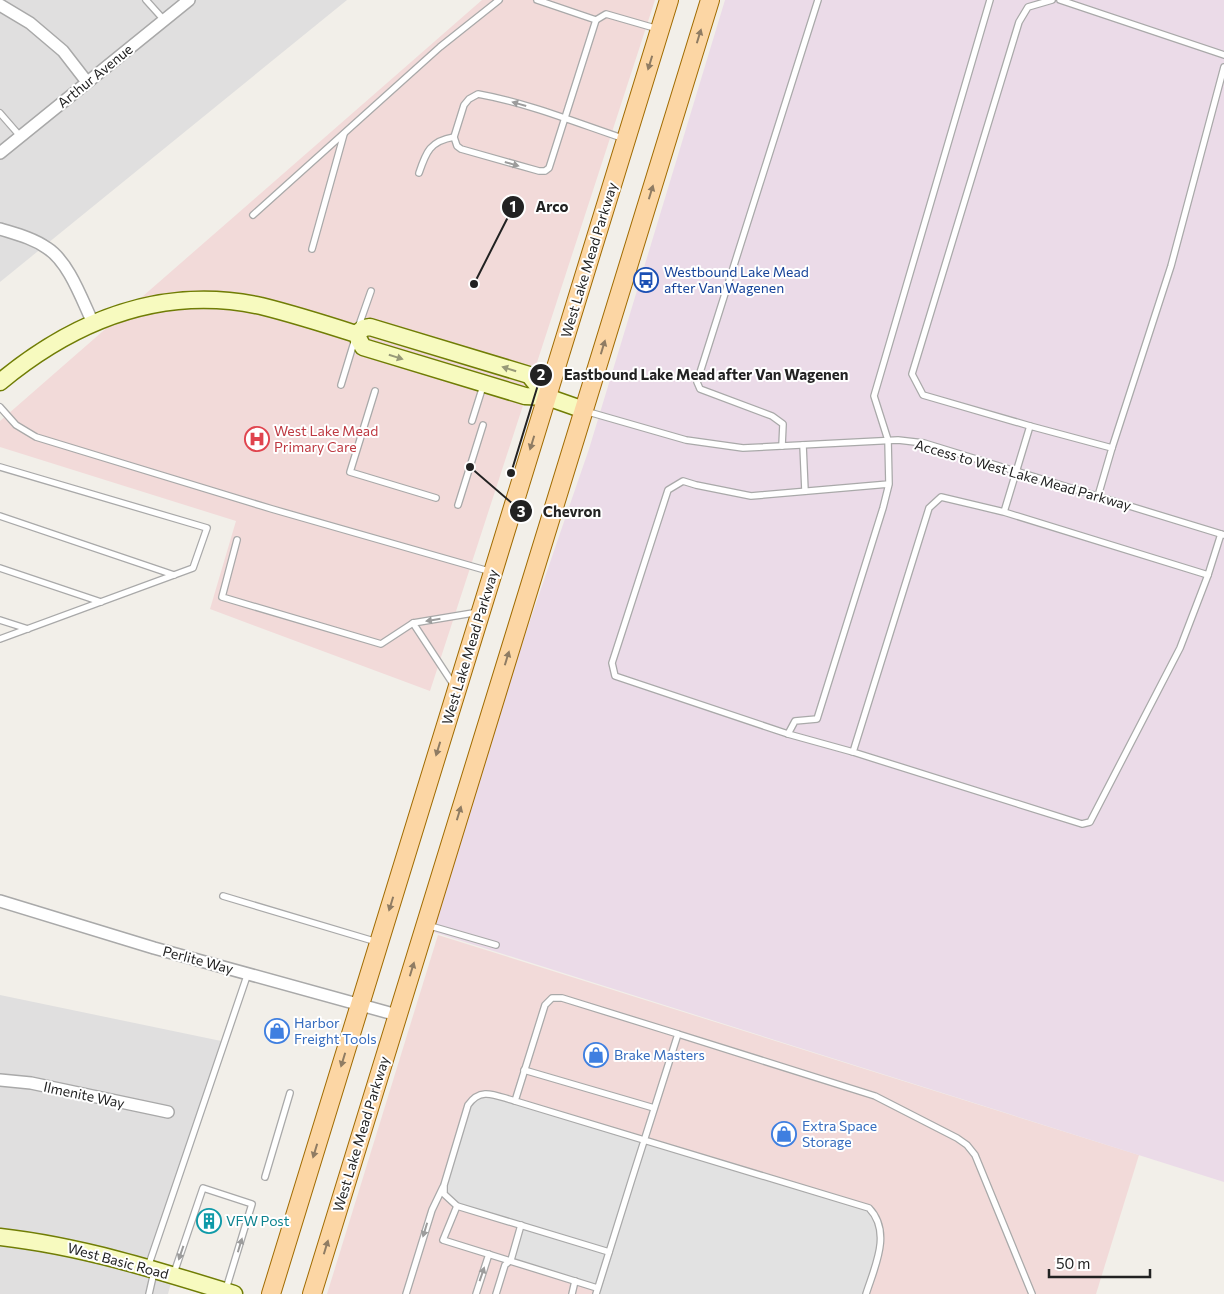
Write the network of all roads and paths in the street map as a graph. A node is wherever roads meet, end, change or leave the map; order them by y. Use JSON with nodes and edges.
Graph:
{"nodes":[{"id":1,"x":146,"y":0,"type":"edge"},
{"id":2,"x":189,"y":0,"type":"edge"},
{"id":3,"x":499,"y":0,"type":"edge"},
{"id":4,"x":537,"y":0,"type":"edge"},
{"id":5,"x":670,"y":0,"type":"edge"},
{"id":6,"x":710,"y":0,"type":"edge"},
{"id":7,"x":818,"y":0,"type":"edge"},
{"id":8,"x":990,"y":0,"type":"edge"},
{"id":9,"x":1052,"y":0,"type":"edge"},
{"id":10,"x":1060,"y":0,"type":"edge"},
{"id":11,"x":0,"y":5,"type":"edge"},
{"id":12,"x":164,"y":20,"type":"junction"},
{"id":13,"x":596,"y":20,"type":"junction"},
{"id":14,"x":660,"y":30,"type":"junction"},
{"id":15,"x":1224,"y":55,"type":"edge"},
{"id":16,"x":1224,"y":66,"type":"edge"},
{"id":17,"x":87,"y":82,"type":"junction"},
{"id":18,"x":0,"y":114,"type":"edge"},
{"id":19,"x":565,"y":119,"type":"junction"},
{"id":20,"x":344,"y":134,"type":"junction"},
{"id":21,"x":20,"y":136,"type":"junction"},
{"id":22,"x":454,"y":137,"type":"junction"},
{"id":23,"x":626,"y":139,"type":"junction"},
{"id":24,"x":0,"y":153,"type":"edge"},
{"id":25,"x":419,"y":173,"type":"dead end"},
{"id":26,"x":253,"y":215,"type":"dead end"},
{"id":27,"x":0,"y":230,"type":"edge"},
{"id":28,"x":312,"y":249,"type":"dead end"},
{"id":29,"x":371,"y":291,"type":"dead end"},
{"id":30,"x":93,"y":323,"type":"junction"},
{"id":31,"x":356,"y":334,"type":"junction"},
{"id":32,"x":0,"y":382,"type":"edge"},
{"id":33,"x":484,"y":384,"type":"junction"},
{"id":34,"x":341,"y":385,"type":"dead end"},
{"id":35,"x":375,"y":391,"type":"dead end"},
{"id":36,"x":547,"y":397,"type":"junction"},
{"id":37,"x":0,"y":407,"type":"edge"},
{"id":38,"x":584,"y":410,"type":"junction"},
{"id":39,"x":472,"y":421,"type":"dead end"},
{"id":40,"x":483,"y":425,"type":"dead end"},
{"id":41,"x":1030,"y":426,"type":"junction"},
{"id":42,"x":888,"y":440,"type":"junction"},
{"id":43,"x":803,"y":445,"type":"junction"},
{"id":44,"x":782,"y":446,"type":"junction"},
{"id":45,"x":1112,"y":448,"type":"junction"},
{"id":46,"x":0,"y":467,"type":"edge"},
{"id":47,"x":1016,"y":470,"type":"junction"},
{"id":48,"x":888,"y":484,"type":"junction"},
{"id":49,"x":805,"y":491,"type":"junction"},
{"id":50,"x":1098,"y":496,"type":"junction"},
{"id":51,"x":436,"y":498,"type":"dead end"},
{"id":52,"x":458,"y":504,"type":"dead end"},
{"id":53,"x":1004,"y":512,"type":"junction"},
{"id":54,"x":0,"y":516,"type":"edge"},
{"id":55,"x":1222,"y":534,"type":"edge"},
{"id":56,"x":236,"y":540,"type":"dead end"},
{"id":57,"x":0,"y":568,"type":"edge"},
{"id":58,"x":493,"y":573,"type":"junction"},
{"id":59,"x":174,"y":575,"type":"junction"},
{"id":60,"x":1208,"y":575,"type":"junction"},
{"id":61,"x":101,"y":602,"type":"junction"},
{"id":62,"x":481,"y":612,"type":"junction"},
{"id":63,"x":0,"y":620,"type":"edge"},
{"id":64,"x":413,"y":623,"type":"junction"},
{"id":65,"x":28,"y":629,"type":"junction"},
{"id":66,"x":0,"y":639,"type":"edge"},
{"id":67,"x":456,"y":690,"type":"junction"},
{"id":68,"x":788,"y":734,"type":"junction"},
{"id":69,"x":853,"y":752,"type":"junction"},
{"id":70,"x":222,"y":896,"type":"dead end"},
{"id":71,"x":0,"y":901,"type":"edge"},
{"id":72,"x":425,"y":924,"type":"junction"},
{"id":73,"x":379,"y":943,"type":"junction"},
{"id":74,"x":496,"y":945,"type":"dead end"},
{"id":75,"x":248,"y":973,"type":"junction"},
{"id":76,"x":360,"y":1004,"type":"junction"},
{"id":77,"x":397,"y":1015,"type":"junction"},
{"id":78,"x":678,"y":1034,"type":"junction"},
{"id":79,"x":524,"y":1070,"type":"junction"},
{"id":80,"x":0,"y":1080,"type":"edge"},
{"id":81,"x":290,"y":1094,"type":"dead end"},
{"id":82,"x":515,"y":1101,"type":"junction"},
{"id":83,"x":654,"y":1108,"type":"junction"},
{"id":84,"x":168,"y":1112,"type":"dead end"},
{"id":85,"x":644,"y":1140,"type":"junction"},
{"id":86,"x":264,"y":1177,"type":"dead end"},
{"id":87,"x":444,"y":1185,"type":"junction"},
{"id":88,"x":456,"y":1206,"type":"junction"},
{"id":89,"x":521,"y":1225,"type":"junction"},
{"id":90,"x":0,"y":1237,"type":"edge"},
{"id":91,"x":609,"y":1252,"type":"junction"},
{"id":92,"x":489,"y":1254,"type":"junction"},
{"id":93,"x":510,"y":1260,"type":"junction"},
{"id":94,"x":151,"y":1269,"type":"junction"},
{"id":95,"x":173,"y":1275,"type":"junction"},
{"id":96,"x":575,"y":1281,"type":"junction"},
{"id":97,"x":597,"y":1291,"type":"edge"},
{"id":98,"x":230,"y":1293,"type":"edge"},
{"id":99,"x":149,"y":1294,"type":"edge"},
{"id":100,"x":271,"y":1294,"type":"edge"},
{"id":101,"x":312,"y":1294,"type":"edge"},
{"id":102,"x":406,"y":1294,"type":"edge"},
{"id":103,"x":476,"y":1294,"type":"edge"},
{"id":104,"x":496,"y":1294,"type":"edge"},
{"id":105,"x":572,"y":1294,"type":"edge"},
{"id":106,"x":866,"y":1294,"type":"edge"},
{"id":107,"x":1032,"y":1294,"type":"edge"}],
"edges":[{"from":1,"to":12,"type":"lane"},
{"from":2,"to":12,"type":"street","name":"Arthur Avenue"},
{"from":3,"to":20,"type":"lane"},
{"from":4,"to":13,"type":"lane"},
{"from":5,"to":14,"type":"main road","name":"West Lake Mead Parkway"},
{"from":38,"to":6,"type":"main road","name":"West Lake Mead Parkway","one_way":true},
{"from":7,"to":44,"type":"lane"},
{"from":8,"to":42,"type":"lane"},
{"from":9,"to":41,"type":"lane"},
{"from":10,"to":15,"type":"lane"},
{"from":11,"to":17,"type":"street"},
{"from":12,"to":17,"type":"street","name":"Arthur Avenue"},
{"from":13,"to":14,"type":"lane"},
{"from":13,"to":19,"type":"lane"},
{"from":14,"to":23,"type":"main road","name":"West Lake Mead Parkway","one_way":true},
{"from":16,"to":45,"type":"lane"},
{"from":17,"to":21,"type":"street","name":"Arthur Avenue"},
{"from":18,"to":21,"type":"lane"},
{"from":19,"to":22,"type":"lane","one_way":true},
{"from":22,"to":19,"type":"lane","one_way":true},
{"from":19,"to":23,"type":"lane"},
{"from":20,"to":26,"type":"lane"},
{"from":20,"to":28,"type":"lane"},
{"from":21,"to":24,"type":"street","name":"Arthur Avenue"},
{"from":22,"to":25,"type":"lane"},
{"from":23,"to":36,"type":"main road","name":"West Lake Mead Parkway"},
{"from":27,"to":30,"type":"street"},
{"from":29,"to":31,"type":"lane"},
{"from":30,"to":31,"type":"main road"},
{"from":30,"to":32,"type":"main road"},
{"from":31,"to":33,"type":"main road","one_way":true},
{"from":31,"to":34,"type":"lane"},
{"from":36,"to":31,"type":"main road","one_way":true},
{"from":33,"to":36,"type":"main road"},
{"from":33,"to":39,"type":"lane"},
{"from":35,"to":51,"type":"lane"},
{"from":36,"to":38,"type":"main road"},
{"from":36,"to":58,"type":"main road","name":"West Lake Mead Parkway","one_way":true},
{"from":37,"to":58,"type":"lane"},
{"from":38,"to":44,"type":"lane","name":"Access to West Lake Mead Parkway"},
{"from":72,"to":38,"type":"main road","name":"West Lake Mead Parkway","one_way":true},
{"from":40,"to":52,"type":"lane"},
{"from":41,"to":45,"type":"lane"},
{"from":41,"to":47,"type":"lane"},
{"from":42,"to":43,"type":"lane","name":"Access to West Lake Mead Parkway"},
{"from":42,"to":47,"type":"lane","name":"Access to West Lake Mead Parkway"},
{"from":42,"to":48,"type":"lane"},
{"from":43,"to":44,"type":"lane","name":"Access to West Lake Mead Parkway"},
{"from":43,"to":49,"type":"lane"},
{"from":45,"to":50,"type":"lane"},
{"from":46,"to":59,"type":"lane"},
{"from":47,"to":50,"type":"lane","name":"Access to West Lake Mead Parkway"},
{"from":47,"to":53,"type":"lane"},
{"from":48,"to":49,"type":"lane"},
{"from":48,"to":68,"type":"lane"},
{"from":49,"to":68,"type":"lane"},
{"from":50,"to":55,"type":"lane","name":"Access to West Lake Mead Parkway"},
{"from":53,"to":60,"type":"lane"},
{"from":53,"to":69,"type":"lane"},
{"from":54,"to":59,"type":"lane"},
{"from":55,"to":60,"type":"lane"},
{"from":56,"to":64,"type":"lane"},
{"from":57,"to":61,"type":"lane"},
{"from":58,"to":62,"type":"main road","name":"West Lake Mead Parkway"},
{"from":59,"to":61,"type":"lane"},
{"from":60,"to":69,"type":"lane"},
{"from":61,"to":65,"type":"lane"},
{"from":62,"to":64,"type":"lane","one_way":true},
{"from":62,"to":67,"type":"main road","name":"West Lake Mead Parkway"},
{"from":63,"to":65,"type":"lane"},
{"from":64,"to":67,"type":"lane"},
{"from":65,"to":66,"type":"lane"},
{"from":67,"to":73,"type":"main road","name":"West Lake Mead Parkway","one_way":true},
{"from":68,"to":69,"type":"lane"},
{"from":70,"to":73,"type":"lane"},
{"from":71,"to":75,"type":"street","name":"Perlite Way"},
{"from":72,"to":74,"type":"lane"},
{"from":77,"to":72,"type":"main road","name":"West Lake Mead Parkway","one_way":true},
{"from":73,"to":76,"type":"main road","name":"West Lake Mead Parkway"},
{"from":75,"to":76,"type":"street","name":"Perlite Way"},
{"from":75,"to":94,"type":"lane"},
{"from":76,"to":77,"type":"street","name":"Perlite Way"},
{"from":76,"to":100,"type":"main road","name":"West Lake Mead Parkway","one_way":true},
{"from":101,"to":77,"type":"main road","name":"West Lake Mead Parkway","one_way":true},
{"from":78,"to":79,"type":"lane"},
{"from":78,"to":83,"type":"lane"},
{"from":78,"to":107,"type":"lane"},
{"from":79,"to":82,"type":"lane"},
{"from":79,"to":83,"type":"lane"},
{"from":80,"to":84,"type":"street","name":"Ilmenite Way"},
{"from":81,"to":86,"type":"lane"},
{"from":82,"to":85,"type":"lane"},
{"from":82,"to":87,"type":"lane"},
{"from":83,"to":85,"type":"lane"},
{"from":85,"to":91,"type":"lane"},
{"from":85,"to":106,"type":"lane"},
{"from":87,"to":88,"type":"lane"},
{"from":87,"to":102,"type":"lane","one_way":true},
{"from":88,"to":89,"type":"lane"},
{"from":88,"to":92,"type":"lane"},
{"from":89,"to":91,"type":"lane"},
{"from":89,"to":93,"type":"lane"},
{"from":90,"to":94,"type":"main road","name":"West Basic Road"},
{"from":91,"to":97,"type":"lane"},
{"from":92,"to":93,"type":"lane"},
{"from":103,"to":92,"type":"lane","one_way":true},
{"from":93,"to":96,"type":"lane"},
{"from":93,"to":104,"type":"lane"},
{"from":94,"to":95,"type":"main road","name":"West Basic Road"},
{"from":94,"to":99,"type":"lane"},
{"from":95,"to":98,"type":"main road","name":"West Basic Road"},
{"from":98,"to":95,"type":"lane","one_way":true},
{"from":96,"to":97,"type":"lane"},
{"from":96,"to":105,"type":"lane"}]}
